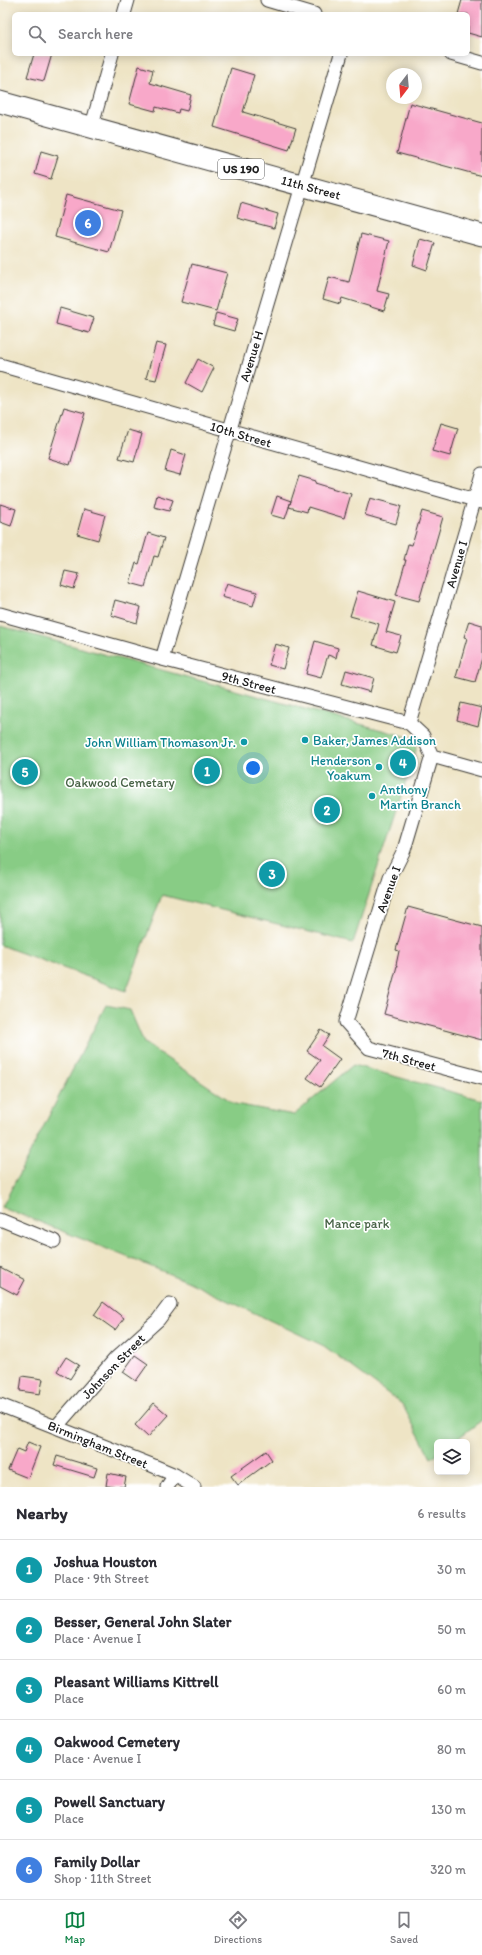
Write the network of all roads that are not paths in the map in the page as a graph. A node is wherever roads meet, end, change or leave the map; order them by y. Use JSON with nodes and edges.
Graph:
{"nodes":[{"id":1,"x":128,"y":0,"type":"edge"},
{"id":2,"x":267,"y":0,"type":"edge"},
{"id":3,"x":125,"y":12,"type":"edge"},
{"id":4,"x":307,"y":12,"type":"edge"},
{"id":5,"x":111,"y":56,"type":"edge"},
{"id":6,"x":340,"y":56,"type":"edge"},
{"id":7,"x":458,"y":56,"type":"edge"},
{"id":8,"x":482,"y":63,"type":"edge"},
{"id":9,"x":0,"y":102,"type":"edge"},
{"id":10,"x":91,"y":129,"type":"junction"},
{"id":11,"x":303,"y":185,"type":"junction"},
{"id":12,"x":482,"y":235,"type":"edge"},
{"id":13,"x":0,"y":365,"type":"edge"},
{"id":14,"x":229,"y":431,"type":"junction"},
{"id":15,"x":482,"y":474,"type":"edge"},
{"id":16,"x":478,"y":501,"type":"edge"},
{"id":17,"x":0,"y":614,"type":"edge"},
{"id":18,"x":162,"y":659,"type":"junction"},
{"id":19,"x":409,"y":723,"type":"junction"},
{"id":20,"x":432,"y":756,"type":"junction"},
{"id":21,"x":482,"y":770,"type":"edge"},
{"id":22,"x":346,"y":1022,"type":"joint"},
{"id":23,"x":482,"y":1078,"type":"edge"},
{"id":24,"x":0,"y":1219,"type":"edge"},
{"id":25,"x":54,"y":1241,"type":"dead end"},
{"id":26,"x":170,"y":1304,"type":"dead end"},
{"id":27,"x":0,"y":1405,"type":"edge"},
{"id":28,"x":56,"y":1427,"type":"junction"},
{"id":29,"x":175,"y":1475,"type":"junction"},
{"id":30,"x":167,"y":1487,"type":"edge"},
{"id":31,"x":194,"y":1487,"type":"edge"}],
"edges":[{"from":1,"to":3,"type":"street"},
{"from":2,"to":4,"type":"street"},
{"from":5,"to":10,"type":"street"},
{"from":6,"to":11,"type":"street","name":"Avenue H"},
{"from":7,"to":8,"type":"street"},
{"from":9,"to":10,"type":"main road","name":"11th Street","number":"US 190"},
{"from":10,"to":11,"type":"main road","name":"11th Street","number":"US 190"},
{"from":11,"to":12,"type":"main road","name":"11th Street","number":"US 190"},
{"from":11,"to":14,"type":"street","name":"Avenue H"},
{"from":13,"to":14,"type":"street","name":"10th Street"},
{"from":14,"to":16,"type":"street","name":"10th Street"},
{"from":14,"to":18,"type":"street","name":"Avenue H"},
{"from":15,"to":16,"type":"street","name":"Avenue I"},
{"from":16,"to":19,"type":"street","name":"Avenue I"},
{"from":17,"to":18,"type":"street","name":"9th Street"},
{"from":18,"to":19,"type":"street","name":"9th Street"},
{"from":19,"to":20,"type":"street","name":"9th Street"},
{"from":20,"to":21,"type":"street"},
{"from":20,"to":22,"type":"street","name":"Avenue I"},
{"from":22,"to":23,"type":"street","name":"7th Street"},
{"from":24,"to":25,"type":"street"},
{"from":26,"to":28,"type":"street","name":"Johnson Street"},
{"from":27,"to":28,"type":"street","name":"Birmingham Street"},
{"from":28,"to":29,"type":"street","name":"Birmingham Street"},
{"from":29,"to":30,"type":"street"},
{"from":29,"to":31,"type":"street","name":"Birmingham Street"}]}
